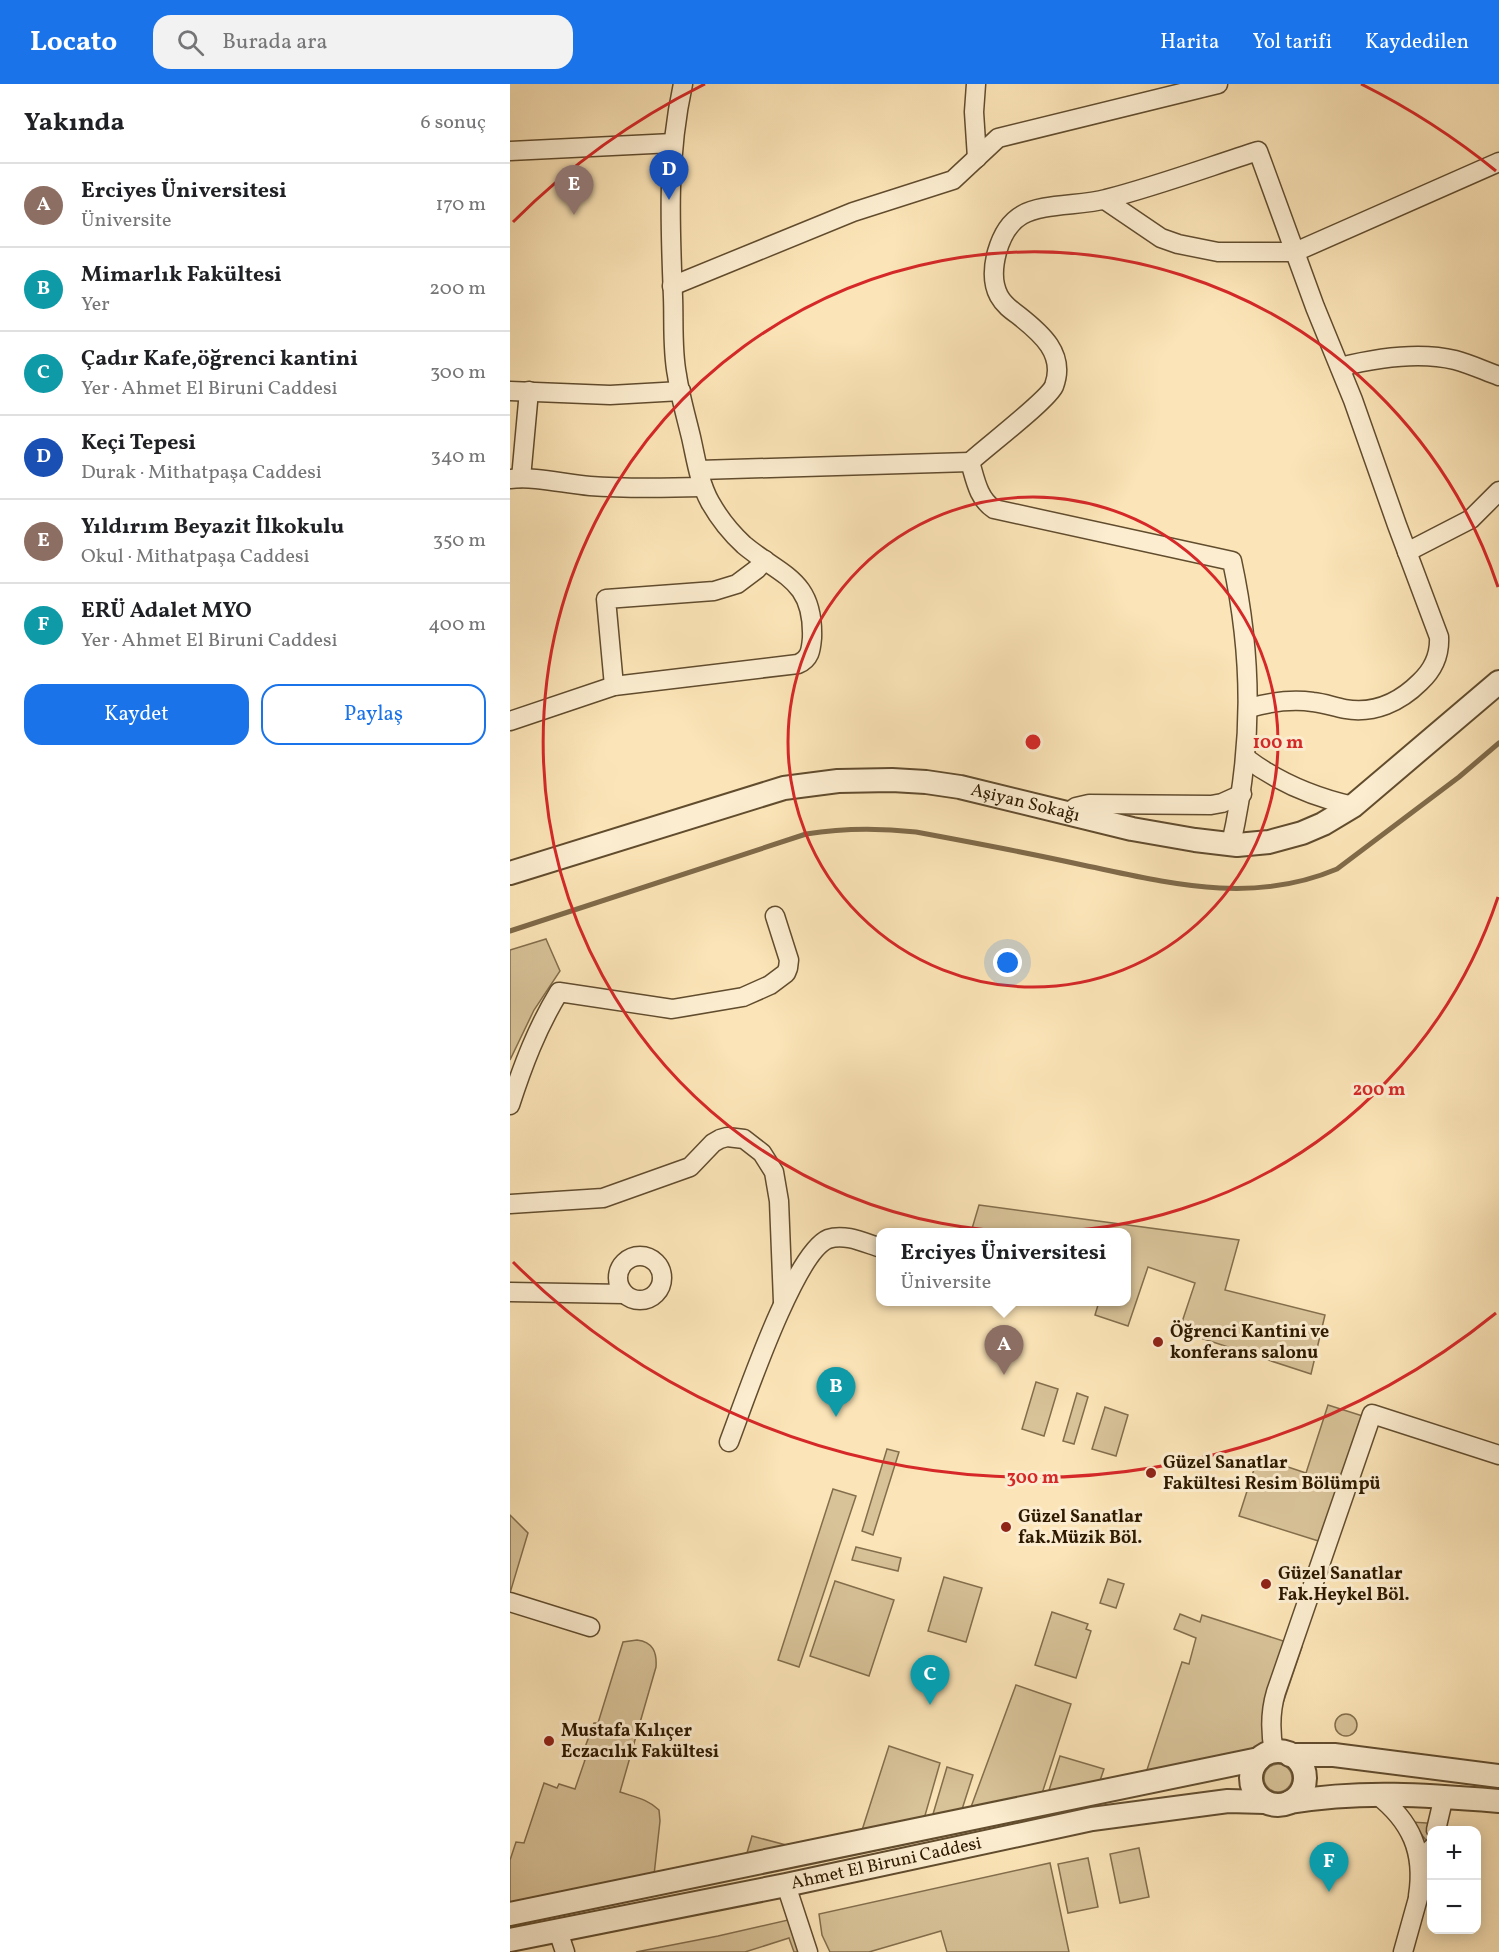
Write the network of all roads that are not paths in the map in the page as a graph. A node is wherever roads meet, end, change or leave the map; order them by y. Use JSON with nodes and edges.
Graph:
{"nodes":[{"id":1,"x":683,"y":84,"type":"edge"},
{"id":2,"x":976,"y":84,"type":"edge"},
{"id":3,"x":1218,"y":84,"type":"edge"},
{"id":4,"x":673,"y":143,"type":"junction"},
{"id":5,"x":510,"y":151,"type":"edge"},
{"id":6,"x":977,"y":158,"type":"junction"},
{"id":7,"x":1499,"y":162,"type":"edge"},
{"id":8,"x":1105,"y":200,"type":"junction"},
{"id":9,"x":1295,"y":252,"type":"junction"},
{"id":10,"x":672,"y":286,"type":"junction"},
{"id":11,"x":1340,"y":367,"type":"junction"},
{"id":12,"x":1499,"y":376,"type":"edge"},
{"id":13,"x":510,"y":391,"type":"edge"},
{"id":14,"x":681,"y":391,"type":"junction"},
{"id":15,"x":529,"y":392,"type":"junction"},
{"id":16,"x":970,"y":462,"type":"junction"},
{"id":17,"x":516,"y":478,"type":"edge"},
{"id":18,"x":701,"y":479,"type":"junction"},
{"id":19,"x":1499,"y":491,"type":"edge"},
{"id":20,"x":1407,"y":552,"type":"junction"},
{"id":21,"x":765,"y":560,"type":"junction"},
{"id":22,"x":1499,"y":682,"type":"edge"},
{"id":23,"x":614,"y":686,"type":"junction"},
{"id":24,"x":1249,"y":708,"type":"junction"},
{"id":25,"x":510,"y":721,"type":"edge"},
{"id":26,"x":1246,"y":758,"type":"junction"},
{"id":27,"x":1242,"y":794,"type":"junction"},
{"id":28,"x":1353,"y":806,"type":"junction"},
{"id":29,"x":1068,"y":813,"type":"junction"},
{"id":30,"x":1231,"y":844,"type":"junction"},
{"id":31,"x":510,"y":873,"type":"edge"},
{"id":32,"x":775,"y":916,"type":"dead end"},
{"id":33,"x":510,"y":1106,"type":"edge"},
{"id":34,"x":510,"y":1204,"type":"edge"},
{"id":35,"x":876,"y":1246,"type":"edge"},
{"id":36,"x":510,"y":1292,"type":"edge"},
{"id":37,"x":624,"y":1294,"type":"dead end"},
{"id":38,"x":783,"y":1302,"type":"junction"},
{"id":39,"x":729,"y":1442,"type":"dead end"},
{"id":40,"x":1499,"y":1455,"type":"edge"},
{"id":41,"x":510,"y":1602,"type":"edge"},
{"id":42,"x":590,"y":1627,"type":"dead end"},
{"id":43,"x":1274,"y":1755,"type":"junction"},
{"id":44,"x":1499,"y":1776,"type":"edge"},
{"id":45,"x":1376,"y":1794,"type":"junction"},
{"id":46,"x":1444,"y":1796,"type":"junction"},
{"id":47,"x":1499,"y":1801,"type":"edge"},
{"id":48,"x":1265,"y":1802,"type":"junction"},
{"id":49,"x":1290,"y":1802,"type":"junction"},
{"id":50,"x":1437,"y":1826,"type":"edge"},
{"id":51,"x":1427,"y":1863,"type":"edge"},
{"id":52,"x":786,"y":1885,"type":"junction"},
{"id":53,"x":1418,"y":1896,"type":"junction"},
{"id":54,"x":510,"y":1914,"type":"edge"},
{"id":55,"x":510,"y":1940,"type":"edge"},
{"id":56,"x":561,"y":1941,"type":"edge"},
{"id":57,"x":808,"y":1952,"type":"edge"},
{"id":58,"x":1403,"y":1952,"type":"edge"}],
"edges":[{"from":1,"to":4,"type":"street"},
{"from":2,"to":6,"type":"street"},
{"from":3,"to":6,"type":"street"},
{"from":4,"to":5,"type":"street"},
{"from":4,"to":10,"type":"street"},
{"from":6,"to":10,"type":"street"},
{"from":7,"to":9,"type":"street"},
{"from":8,"to":9,"type":"street"},
{"from":8,"to":9,"type":"street"},
{"from":8,"to":16,"type":"street"},
{"from":9,"to":11,"type":"street"},
{"from":10,"to":14,"type":"street"},
{"from":11,"to":12,"type":"street"},
{"from":11,"to":20,"type":"street"},
{"from":13,"to":15,"type":"street"},
{"from":14,"to":15,"type":"street"},
{"from":14,"to":18,"type":"street"},
{"from":15,"to":17,"type":"street"},
{"from":16,"to":18,"type":"street"},
{"from":16,"to":24,"type":"street"},
{"from":17,"to":18,"type":"street"},
{"from":18,"to":21,"type":"street"},
{"from":19,"to":20,"type":"street"},
{"from":20,"to":24,"type":"street"},
{"from":21,"to":23,"type":"street"},
{"from":21,"to":23,"type":"street"},
{"from":22,"to":28,"type":"street","name":"Aşiyan Sokağı"},
{"from":23,"to":25,"type":"street"},
{"from":24,"to":26,"type":"street"},
{"from":26,"to":27,"type":"street"},
{"from":26,"to":28,"type":"street"},
{"from":27,"to":29,"type":"street"},
{"from":27,"to":30,"type":"street"},
{"from":28,"to":30,"type":"street","name":"Aşiyan Sokağı"},
{"from":29,"to":30,"type":"street","name":"Aşiyan Sokağı"},
{"from":29,"to":31,"type":"street","name":"Aşiyan Sokağı"},
{"from":32,"to":33,"type":"street"},
{"from":34,"to":38,"type":"street"},
{"from":35,"to":38,"type":"street"},
{"from":36,"to":37,"type":"street"},
{"from":38,"to":39,"type":"street"},
{"from":40,"to":43,"type":"street"},
{"from":41,"to":42,"type":"street"},
{"from":43,"to":44,"type":"street","name":"Ahmet El Biruni Caddesi"},
{"from":43,"to":48,"type":"street"},
{"from":43,"to":49,"type":"street"},
{"from":43,"to":54,"type":"street","name":"Ahmet El Biruni Caddesi"},
{"from":45,"to":46,"type":"street"},
{"from":45,"to":49,"type":"street"},
{"from":45,"to":53,"type":"street"},
{"from":46,"to":47,"type":"street"},
{"from":46,"to":50,"type":"street"},
{"from":48,"to":49,"type":"street"},
{"from":48,"to":52,"type":"street","name":"Ahmet El Biruni Caddesi"},
{"from":51,"to":53,"type":"street"},
{"from":52,"to":56,"type":"street","name":"Ahmet El Biruni Caddesi"},
{"from":52,"to":57,"type":"street"},
{"from":53,"to":58,"type":"street"},
{"from":55,"to":56,"type":"street","name":"Ahmet El Biruni Caddesi"}]}
